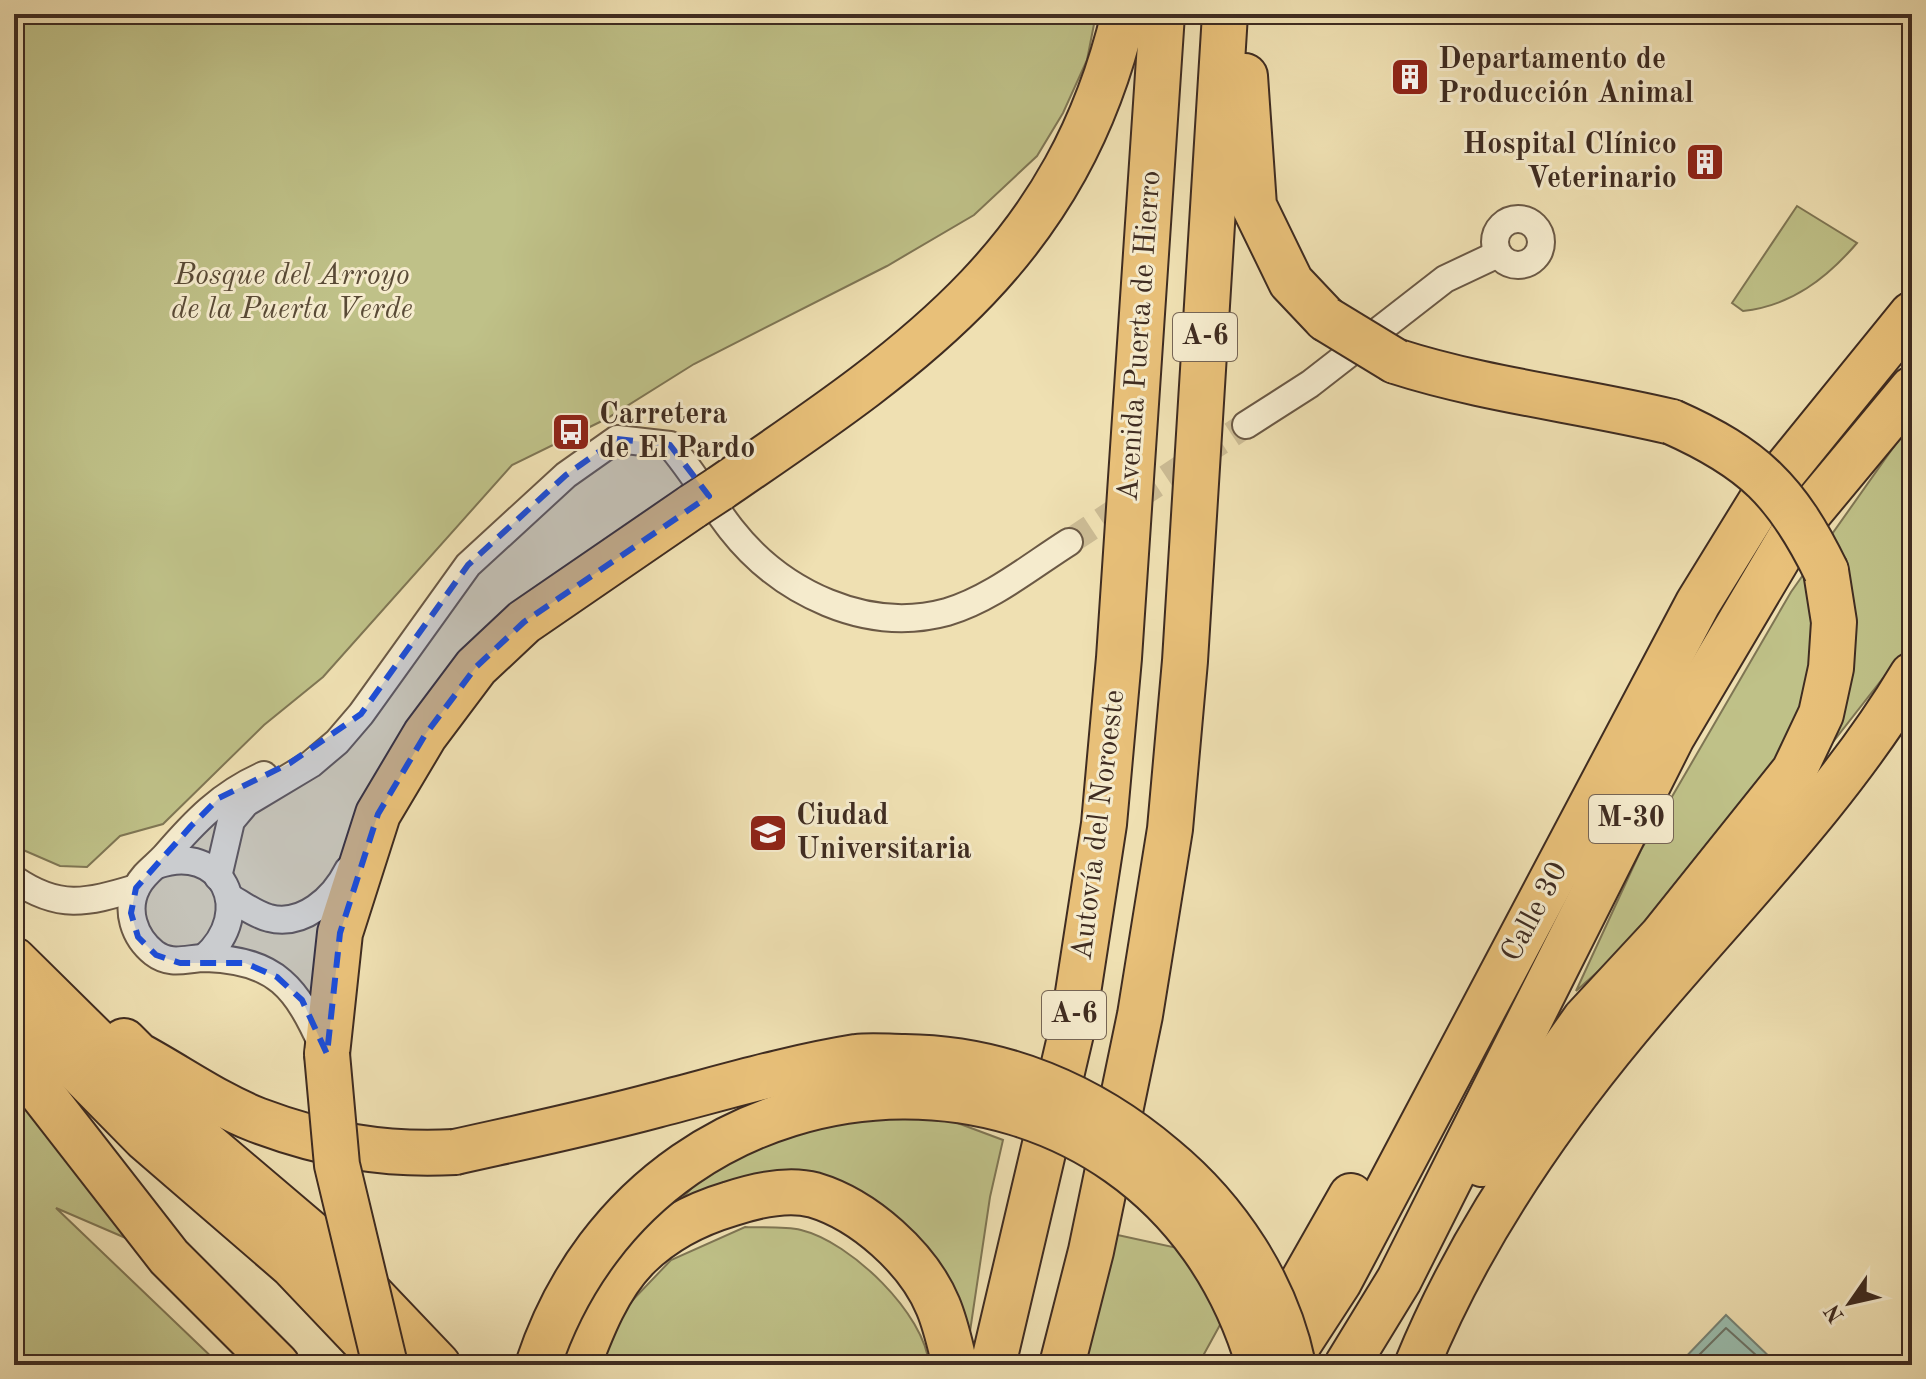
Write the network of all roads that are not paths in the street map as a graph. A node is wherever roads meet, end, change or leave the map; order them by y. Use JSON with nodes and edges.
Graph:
{"nodes":[{"id":1,"x":1124,"y":14,"type":"edge"},
{"id":2,"x":1162,"y":14,"type":"edge"},
{"id":3,"x":1225,"y":14,"type":"edge"},
{"id":4,"x":1242,"y":14,"type":"edge"},
{"id":5,"x":1498,"y":254,"type":"dead end"},
{"id":6,"x":1912,"y":314,"type":"edge"},
{"id":7,"x":1912,"y":389,"type":"edge"},
{"id":8,"x":1246,"y":425,"type":"tunnel mouth"},
{"id":9,"x":1069,"y":542,"type":"tunnel mouth"},
{"id":10,"x":1698,"y":603,"type":"junction"},
{"id":11,"x":1119,"y":658,"type":"joint"},
{"id":12,"x":1912,"y":675,"type":"edge"},
{"id":13,"x":361,"y":714,"type":"junction"},
{"id":14,"x":378,"y":814,"type":"junction"},
{"id":15,"x":157,"y":865,"type":"junction"},
{"id":16,"x":14,"y":879,"type":"edge"},
{"id":17,"x":136,"y":888,"type":"junction"},
{"id":18,"x":224,"y":888,"type":"junction"},
{"id":19,"x":14,"y":930,"type":"edge"},
{"id":20,"x":204,"y":958,"type":"junction"},
{"id":21,"x":14,"y":960,"type":"edge"},
{"id":22,"x":14,"y":1005,"type":"edge"},
{"id":23,"x":327,"y":1054,"type":"junction"},
{"id":24,"x":14,"y":1058,"type":"edge"},
{"id":25,"x":1399,"y":1280,"type":"junction"},
{"id":26,"x":277,"y":1365,"type":"edge"},
{"id":27,"x":386,"y":1365,"type":"edge"},
{"id":28,"x":438,"y":1365,"type":"edge"},
{"id":29,"x":538,"y":1365,"type":"edge"},
{"id":30,"x":578,"y":1365,"type":"edge"},
{"id":31,"x":955,"y":1365,"type":"edge"},
{"id":32,"x":993,"y":1365,"type":"edge"},
{"id":33,"x":1062,"y":1365,"type":"edge"},
{"id":34,"x":1253,"y":1365,"type":"edge"},
{"id":35,"x":1259,"y":1365,"type":"edge"},
{"id":36,"x":1285,"y":1365,"type":"edge"},
{"id":37,"x":1293,"y":1365,"type":"edge"},
{"id":38,"x":1347,"y":1365,"type":"edge"},
{"id":39,"x":1417,"y":1365,"type":"edge"}],
"edges":[{"from":1,"to":14,"type":"highway"},
{"from":2,"to":11,"type":"highway","name":"Avenida Puerta de Hierro","number":"A-6"},
{"from":3,"to":33,"type":"highway","number":"A-6"},
{"from":4,"to":25,"type":"highway","bridge":true},
{"from":5,"to":8,"type":"street"},
{"from":6,"to":10,"type":"highway","name":"Calle 30","number":"M-30"},
{"from":7,"to":25,"type":"highway","name":"Calle 30","number":"M-30"},
{"from":9,"to":13,"type":"street"},
{"from":10,"to":34,"type":"highway"},
{"from":10,"to":36,"type":"highway","name":"Calle 30","number":"M-30"},
{"from":11,"to":32,"type":"highway","name":"Autovía del Noroeste","number":"A-6"},
{"from":12,"to":39,"type":"highway"},
{"from":13,"to":15,"type":"street"},
{"from":13,"to":18,"type":"street"},
{"from":14,"to":18,"type":"street"},
{"from":14,"to":23,"type":"highway"},
{"from":15,"to":17,"type":"street"},
{"from":15,"to":18,"type":"street"},
{"from":16,"to":17,"type":"street"},
{"from":17,"to":20,"type":"street"},
{"from":18,"to":20,"type":"street"},
{"from":19,"to":37,"type":"highway","bridge":true},
{"from":20,"to":23,"type":"street"},
{"from":21,"to":28,"type":"highway"},
{"from":22,"to":27,"type":"highway"},
{"from":23,"to":27,"type":"highway","bridge":true},
{"from":24,"to":26,"type":"highway"},
{"from":25,"to":38,"type":"highway","name":"Calle 30","number":"M-30"},
{"from":29,"to":35,"type":"highway","bridge":true},
{"from":30,"to":31,"type":"highway"}]}
